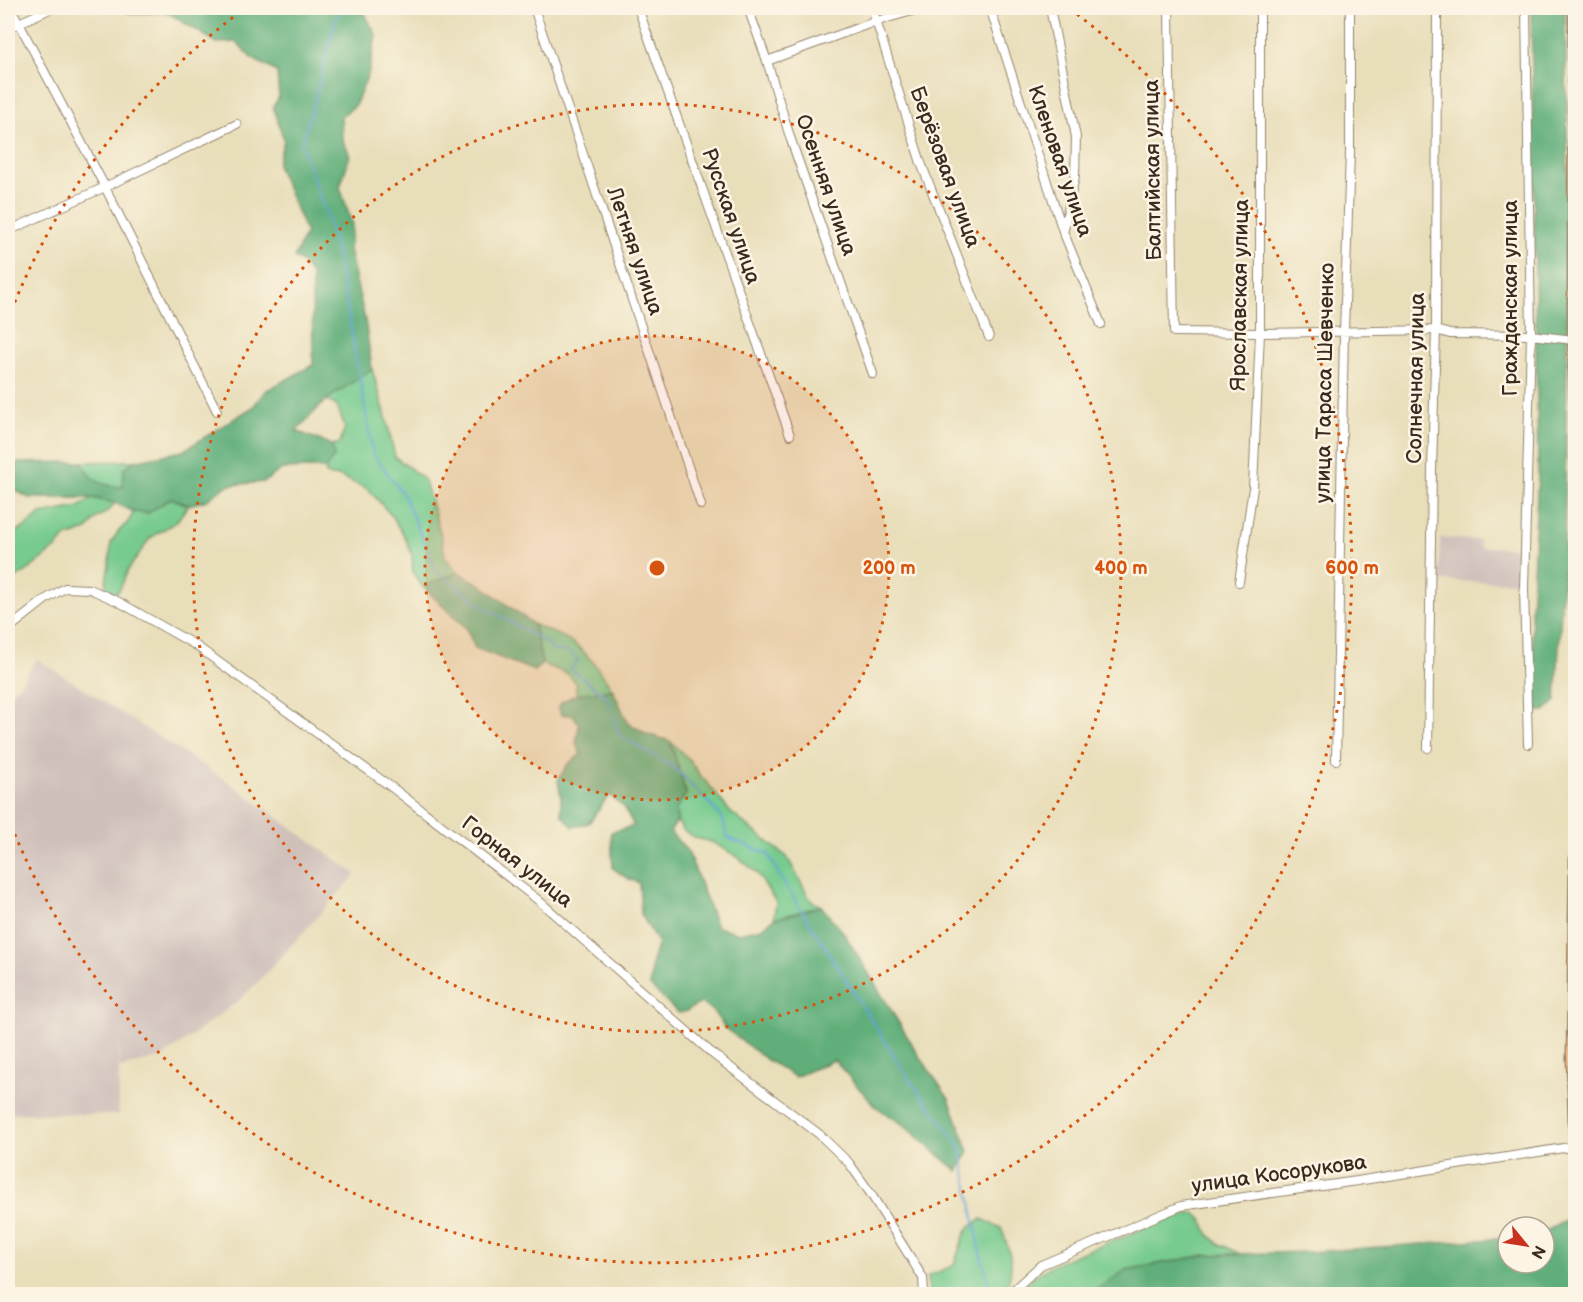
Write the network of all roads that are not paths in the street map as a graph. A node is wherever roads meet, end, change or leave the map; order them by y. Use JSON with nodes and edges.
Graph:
{"nodes":[{"id":1,"x":11,"y":8,"type":"edge"},
{"id":2,"x":52,"y":8,"type":"edge"},
{"id":3,"x":534,"y":8,"type":"edge"},
{"id":4,"x":638,"y":8,"type":"edge"},
{"id":5,"x":748,"y":8,"type":"edge"},
{"id":6,"x":872,"y":8,"type":"edge"},
{"id":7,"x":923,"y":8,"type":"edge"},
{"id":8,"x":990,"y":8,"type":"edge"},
{"id":9,"x":1050,"y":8,"type":"edge"},
{"id":10,"x":1169,"y":8,"type":"edge"},
{"id":11,"x":1260,"y":8,"type":"edge"},
{"id":12,"x":1350,"y":8,"type":"edge"},
{"id":13,"x":1437,"y":8,"type":"edge"},
{"id":14,"x":1526,"y":8,"type":"edge"},
{"id":15,"x":1575,"y":8,"type":"edge"},
{"id":16,"x":877,"y":21,"type":"junction"},
{"id":17,"x":19,"y":23,"type":"junction"},
{"id":18,"x":8,"y":28,"type":"edge"},
{"id":19,"x":767,"y":61,"type":"junction"},
{"id":20,"x":237,"y":124,"type":"dead end"},
{"id":21,"x":105,"y":187,"type":"junction"},
{"id":22,"x":8,"y":231,"type":"edge"},
{"id":23,"x":1063,"y":231,"type":"junction"},
{"id":24,"x":1101,"y":324,"type":"dead end"},
{"id":25,"x":1436,"y":330,"type":"junction"},
{"id":26,"x":1344,"y":332,"type":"junction"},
{"id":27,"x":1260,"y":333,"type":"junction"},
{"id":28,"x":1531,"y":335,"type":"junction"},
{"id":29,"x":989,"y":337,"type":"dead end"},
{"id":30,"x":1574,"y":340,"type":"edge"},
{"id":31,"x":873,"y":374,"type":"dead end"},
{"id":32,"x":1575,"y":400,"type":"edge"},
{"id":33,"x":217,"y":411,"type":"dead end"},
{"id":34,"x":790,"y":435,"type":"dead end"},
{"id":35,"x":701,"y":505,"type":"dead end"},
{"id":36,"x":1239,"y":582,"type":"dead end"},
{"id":37,"x":8,"y":629,"type":"edge"},
{"id":38,"x":1528,"y":744,"type":"dead end"},
{"id":39,"x":1428,"y":748,"type":"dead end"},
{"id":40,"x":1336,"y":760,"type":"dead end"},
{"id":41,"x":1575,"y":860,"type":"edge"},
{"id":42,"x":1575,"y":961,"type":"edge"},
{"id":43,"x":1575,"y":1146,"type":"edge"},
{"id":44,"x":1575,"y":1152,"type":"edge"},
{"id":45,"x":924,"y":1294,"type":"edge"},
{"id":46,"x":1009,"y":1294,"type":"edge"}],
"edges":[{"from":1,"to":17,"type":"street"},
{"from":2,"to":17,"type":"street"},
{"from":3,"to":35,"type":"street","name":"Летняя улица"},
{"from":4,"to":34,"type":"street","name":"Русская улица"},
{"from":5,"to":19,"type":"street","name":"Осенняя улица"},
{"from":6,"to":16,"type":"street","name":"Берёзовая улица"},
{"from":7,"to":16,"type":"street"},
{"from":8,"to":23,"type":"street","name":"Кленовая улица"},
{"from":9,"to":23,"type":"street"},
{"from":10,"to":27,"type":"street","name":"Балтийская улица"},
{"from":11,"to":27,"type":"street","name":"Ярославская улица"},
{"from":12,"to":26,"type":"street","name":"улица Тараса Шевченко"},
{"from":13,"to":25,"type":"street","name":"Солнечная улица"},
{"from":14,"to":28,"type":"street","name":"Гражданская улица"},
{"from":15,"to":30,"type":"main road"},
{"from":16,"to":19,"type":"street"},
{"from":16,"to":29,"type":"street","name":"Берёзовая улица"},
{"from":17,"to":18,"type":"street"},
{"from":17,"to":21,"type":"street"},
{"from":19,"to":31,"type":"street","name":"Осенняя улица"},
{"from":20,"to":21,"type":"street"},
{"from":21,"to":22,"type":"street"},
{"from":21,"to":33,"type":"street"},
{"from":23,"to":24,"type":"street","name":"Кленовая улица"},
{"from":25,"to":26,"type":"street"},
{"from":25,"to":28,"type":"street"},
{"from":25,"to":39,"type":"street","name":"Солнечная улица"},
{"from":26,"to":27,"type":"street"},
{"from":26,"to":40,"type":"street","name":"улица Тараса Шевченко"},
{"from":27,"to":36,"type":"street","name":"Ярославская улица"},
{"from":28,"to":30,"type":"street"},
{"from":28,"to":38,"type":"street","name":"Гражданская улица"},
{"from":30,"to":32,"type":"main road"},
{"from":37,"to":45,"type":"street","name":"Горная улица"},
{"from":41,"to":42,"type":"main road"},
{"from":42,"to":43,"type":"main road"},
{"from":43,"to":44,"type":"main road"},
{"from":43,"to":46,"type":"street","name":"улица Косорукова"}]}
